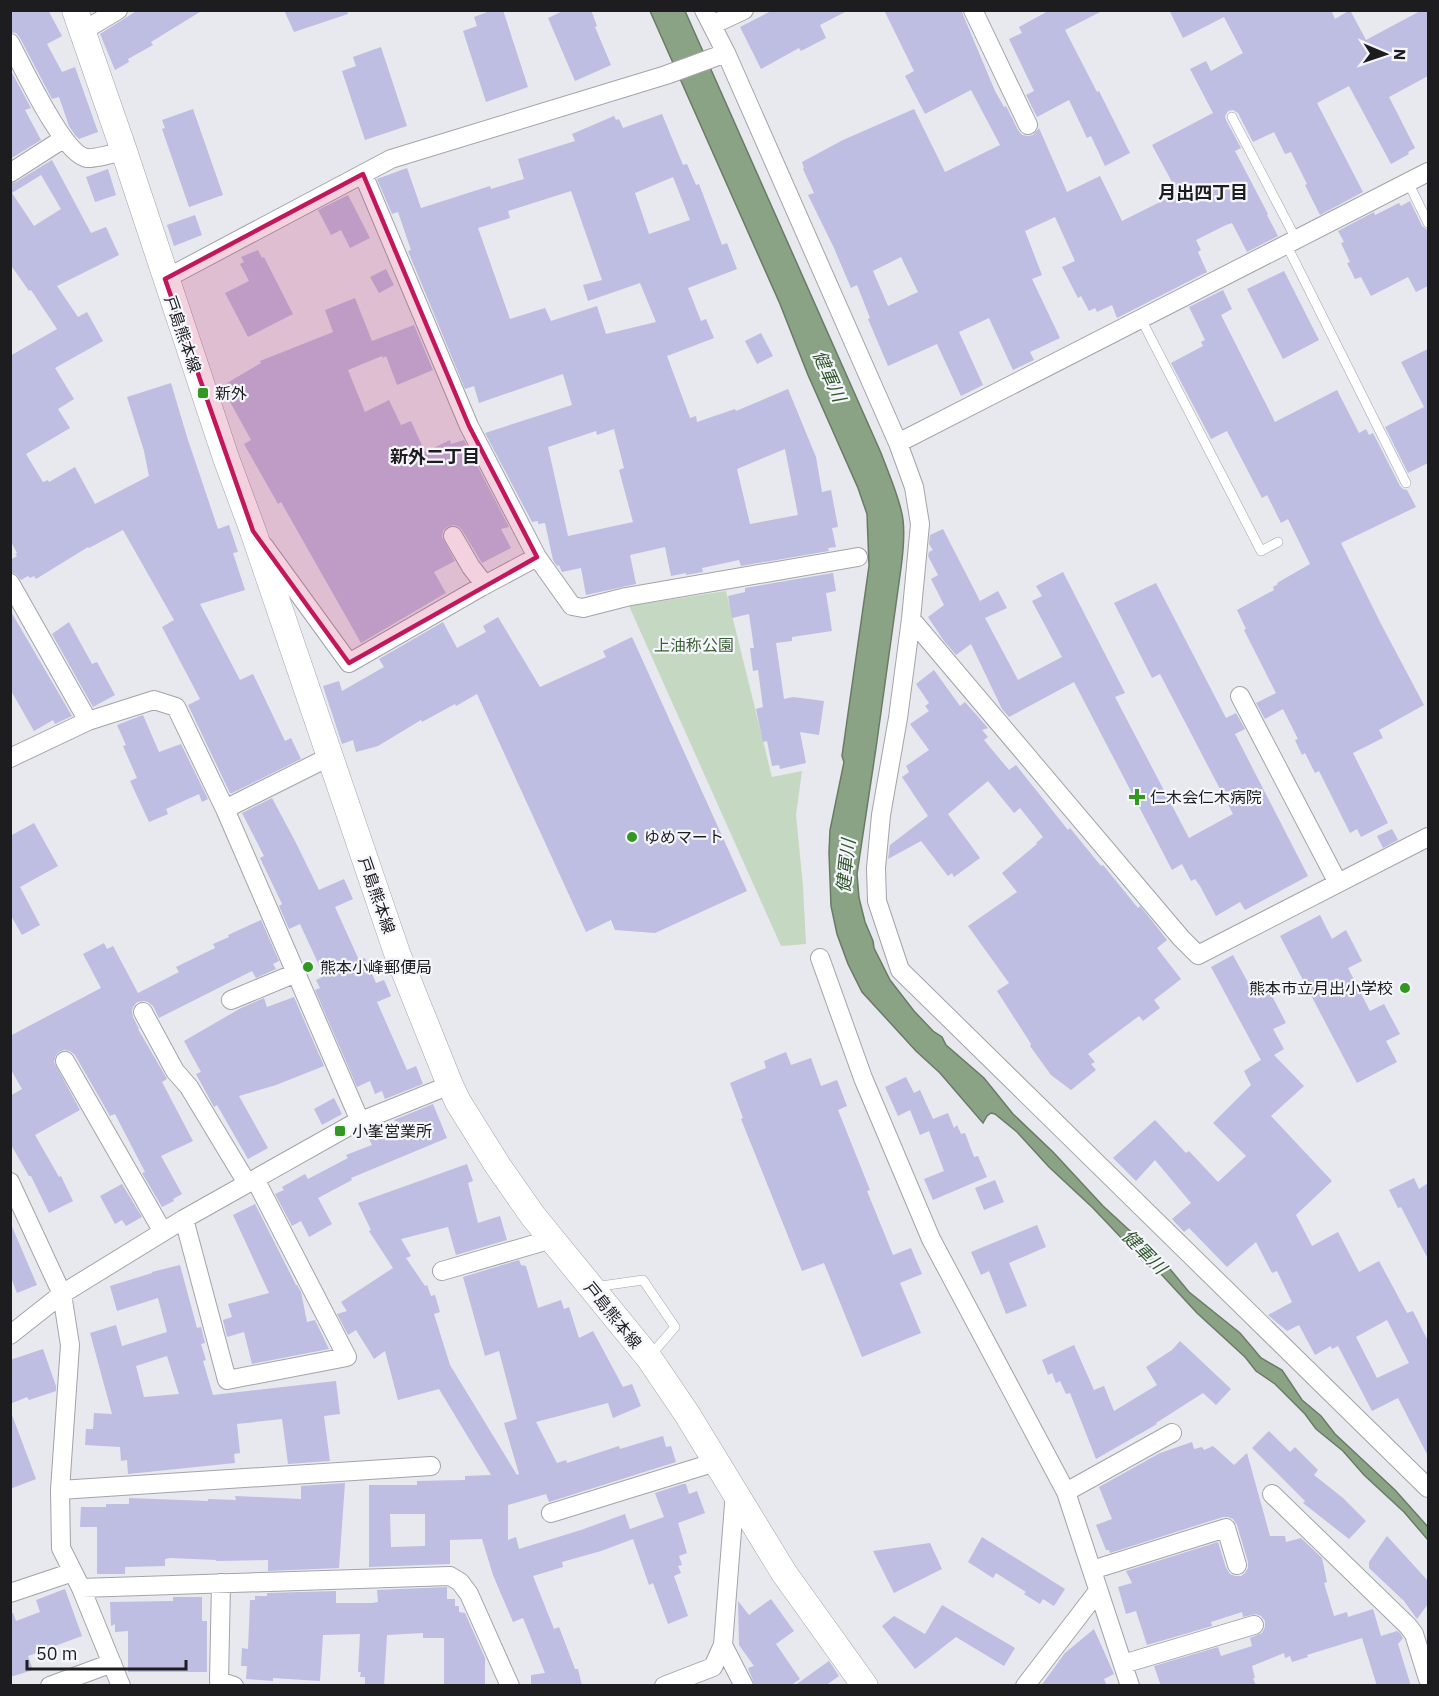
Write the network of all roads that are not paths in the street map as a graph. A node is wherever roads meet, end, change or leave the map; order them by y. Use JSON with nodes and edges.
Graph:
{"nodes":[{"id":1,"x":118,"y":10,"type":"edge"},
{"id":2,"x":744,"y":10,"type":"edge"},
{"id":3,"x":972,"y":10,"type":"edge"},
{"id":4,"x":708,"y":18,"type":"edge"},
{"id":5,"x":79,"y":21,"type":"edge"},
{"id":6,"x":10,"y":43,"type":"edge"},
{"id":7,"x":721,"y":55,"type":"junction"},
{"id":8,"x":1232,"y":117,"type":"dead end"},
{"id":9,"x":1028,"y":125,"type":"dead end"},
{"id":10,"x":63,"y":139,"type":"junction"},
{"id":11,"x":124,"y":151,"type":"junction"},
{"id":12,"x":1428,"y":172,"type":"edge"},
{"id":13,"x":10,"y":173,"type":"edge"},
{"id":14,"x":363,"y":174,"type":"junction"},
{"id":15,"x":1408,"y":182,"type":"junction"},
{"id":16,"x":1428,"y":224,"type":"edge"},
{"id":17,"x":1291,"y":242,"type":"junction"},
{"id":18,"x":165,"y":279,"type":"junction"},
{"id":19,"x":1141,"y":319,"type":"junction"},
{"id":20,"x":898,"y":443,"type":"junction"},
{"id":21,"x":1406,"y":483,"type":"dead end"},
{"id":22,"x":253,"y":531,"type":"junction"},
{"id":23,"x":453,"y":536,"type":"dead end"},
{"id":24,"x":1278,"y":542,"type":"dead end"},
{"id":25,"x":858,"y":557,"type":"dead end"},
{"id":26,"x":537,"y":558,"type":"junction"},
{"id":27,"x":10,"y":583,"type":"edge"},
{"id":28,"x":485,"y":585,"type":"junction"},
{"id":29,"x":911,"y":619,"type":"junction"},
{"id":30,"x":1240,"y":696,"type":"dead end"},
{"id":31,"x":88,"y":721,"type":"junction"},
{"id":32,"x":329,"y":757,"type":"junction"},
{"id":33,"x":10,"y":758,"type":"edge"},
{"id":34,"x":225,"y":809,"type":"junction"},
{"id":35,"x":1428,"y":837,"type":"edge"},
{"id":36,"x":1338,"y":883,"type":"junction"},
{"id":37,"x":820,"y":957,"type":"dead end"},
{"id":38,"x":296,"y":974,"type":"junction"},
{"id":39,"x":231,"y":1000,"type":"dead end"},
{"id":40,"x":143,"y":1012,"type":"dead end"},
{"id":41,"x":65,"y":1061,"type":"dead end"},
{"id":42,"x":450,"y":1085,"type":"junction"},
{"id":43,"x":360,"y":1121,"type":"junction"},
{"id":44,"x":251,"y":1181,"type":"junction"},
{"id":45,"x":10,"y":1182,"type":"edge"},
{"id":46,"x":184,"y":1219,"type":"junction"},
{"id":47,"x":163,"y":1232,"type":"junction"},
{"id":48,"x":552,"y":1239,"type":"junction"},
{"id":49,"x":441,"y":1271,"type":"dead end"},
{"id":50,"x":591,"y":1287,"type":"junction"},
{"id":51,"x":62,"y":1294,"type":"junction"},
{"id":52,"x":10,"y":1335,"type":"edge"},
{"id":53,"x":649,"y":1358,"type":"junction"},
{"id":54,"x":1172,"y":1433,"type":"dead end"},
{"id":55,"x":716,"y":1462,"type":"junction"},
{"id":56,"x":431,"y":1466,"type":"dead end"},
{"id":57,"x":1428,"y":1488,"type":"edge"},
{"id":58,"x":60,"y":1490,"type":"junction"},
{"id":59,"x":735,"y":1492,"type":"junction"},
{"id":60,"x":1066,"y":1492,"type":"junction"},
{"id":61,"x":1272,"y":1494,"type":"dead end"},
{"id":62,"x":551,"y":1514,"type":"dead end"},
{"id":63,"x":1237,"y":1565,"type":"dead end"},
{"id":64,"x":1092,"y":1570,"type":"junction"},
{"id":65,"x":77,"y":1580,"type":"junction"},
{"id":66,"x":221,"y":1583,"type":"junction"},
{"id":67,"x":1098,"y":1591,"type":"junction"},
{"id":68,"x":10,"y":1593,"type":"edge"},
{"id":69,"x":1254,"y":1625,"type":"dead end"},
{"id":70,"x":723,"y":1646,"type":"junction"},
{"id":71,"x":112,"y":1663,"type":"junction"},
{"id":72,"x":1123,"y":1664,"type":"junction"},
{"id":73,"x":1428,"y":1679,"type":"edge"},
{"id":74,"x":50,"y":1686,"type":"edge"},
{"id":75,"x":121,"y":1686,"type":"edge"},
{"id":76,"x":234,"y":1686,"type":"edge"},
{"id":77,"x":510,"y":1686,"type":"edge"},
{"id":78,"x":664,"y":1686,"type":"edge"},
{"id":79,"x":744,"y":1686,"type":"edge"},
{"id":80,"x":865,"y":1686,"type":"edge"},
{"id":81,"x":1024,"y":1686,"type":"edge"},
{"id":82,"x":1130,"y":1686,"type":"edge"}],
"edges":[{"from":1,"to":5,"type":"street"},
{"from":2,"to":4,"type":"street"},
{"from":3,"to":9,"type":"street"},
{"from":4,"to":7,"type":"street"},
{"from":5,"to":11,"type":"main road","name":"戸島熊本線"},
{"from":6,"to":10,"type":"street"},
{"from":7,"to":14,"type":"street"},
{"from":7,"to":20,"type":"street"},
{"from":8,"to":17,"type":"lane"},
{"from":10,"to":11,"type":"street"},
{"from":10,"to":13,"type":"street"},
{"from":11,"to":18,"type":"main road","name":"戸島熊本線"},
{"from":12,"to":15,"type":"street"},
{"from":14,"to":18,"type":"street"},
{"from":14,"to":26,"type":"street"},
{"from":15,"to":16,"type":"lane"},
{"from":15,"to":17,"type":"street"},
{"from":17,"to":19,"type":"street"},
{"from":17,"to":21,"type":"lane"},
{"from":18,"to":22,"type":"main road","name":"戸島熊本線"},
{"from":19,"to":20,"type":"street"},
{"from":19,"to":24,"type":"lane"},
{"from":20,"to":29,"type":"street"},
{"from":22,"to":28,"type":"street"},
{"from":22,"to":32,"type":"main road","name":"戸島熊本線"},
{"from":23,"to":28,"type":"street"},
{"from":25,"to":26,"type":"street"},
{"from":26,"to":28,"type":"street"},
{"from":27,"to":31,"type":"street"},
{"from":29,"to":36,"type":"street"},
{"from":29,"to":57,"type":"street"},
{"from":30,"to":36,"type":"street"},
{"from":31,"to":33,"type":"street"},
{"from":31,"to":34,"type":"street"},
{"from":32,"to":34,"type":"street"},
{"from":32,"to":42,"type":"main road","name":"戸島熊本線"},
{"from":34,"to":38,"type":"street"},
{"from":35,"to":36,"type":"street"},
{"from":37,"to":60,"type":"street"},
{"from":38,"to":39,"type":"street"},
{"from":38,"to":43,"type":"street"},
{"from":40,"to":44,"type":"street"},
{"from":41,"to":47,"type":"street"},
{"from":42,"to":43,"type":"street"},
{"from":42,"to":48,"type":"main road","name":"戸島熊本線"},
{"from":43,"to":44,"type":"street"},
{"from":44,"to":46,"type":"street"},
{"from":44,"to":46,"type":"street"},
{"from":45,"to":51,"type":"street"},
{"from":46,"to":47,"type":"street"},
{"from":47,"to":51,"type":"street"},
{"from":48,"to":49,"type":"street"},
{"from":48,"to":50,"type":"main road","name":"戸島熊本線"},
{"from":50,"to":53,"type":"main road","name":"戸島熊本線"},
{"from":50,"to":53,"type":"lane"},
{"from":51,"to":52,"type":"street"},
{"from":51,"to":58,"type":"street"},
{"from":53,"to":55,"type":"main road","name":"戸島熊本線"},
{"from":54,"to":60,"type":"street"},
{"from":55,"to":59,"type":"main road","name":"戸島熊本線"},
{"from":55,"to":62,"type":"street"},
{"from":56,"to":58,"type":"street"},
{"from":58,"to":65,"type":"street"},
{"from":59,"to":70,"type":"street"},
{"from":59,"to":80,"type":"main road","name":"戸島熊本線"},
{"from":60,"to":64,"type":"street"},
{"from":61,"to":73,"type":"street"},
{"from":63,"to":64,"type":"street"},
{"from":64,"to":67,"type":"street"},
{"from":65,"to":66,"type":"street"},
{"from":65,"to":68,"type":"street"},
{"from":65,"to":71,"type":"street"},
{"from":66,"to":76,"type":"street"},
{"from":66,"to":77,"type":"street"},
{"from":67,"to":72,"type":"street"},
{"from":67,"to":81,"type":"street"},
{"from":69,"to":72,"type":"street"},
{"from":70,"to":78,"type":"street"},
{"from":70,"to":79,"type":"street"},
{"from":71,"to":74,"type":"street"},
{"from":71,"to":75,"type":"street"},
{"from":72,"to":82,"type":"street"}]}
